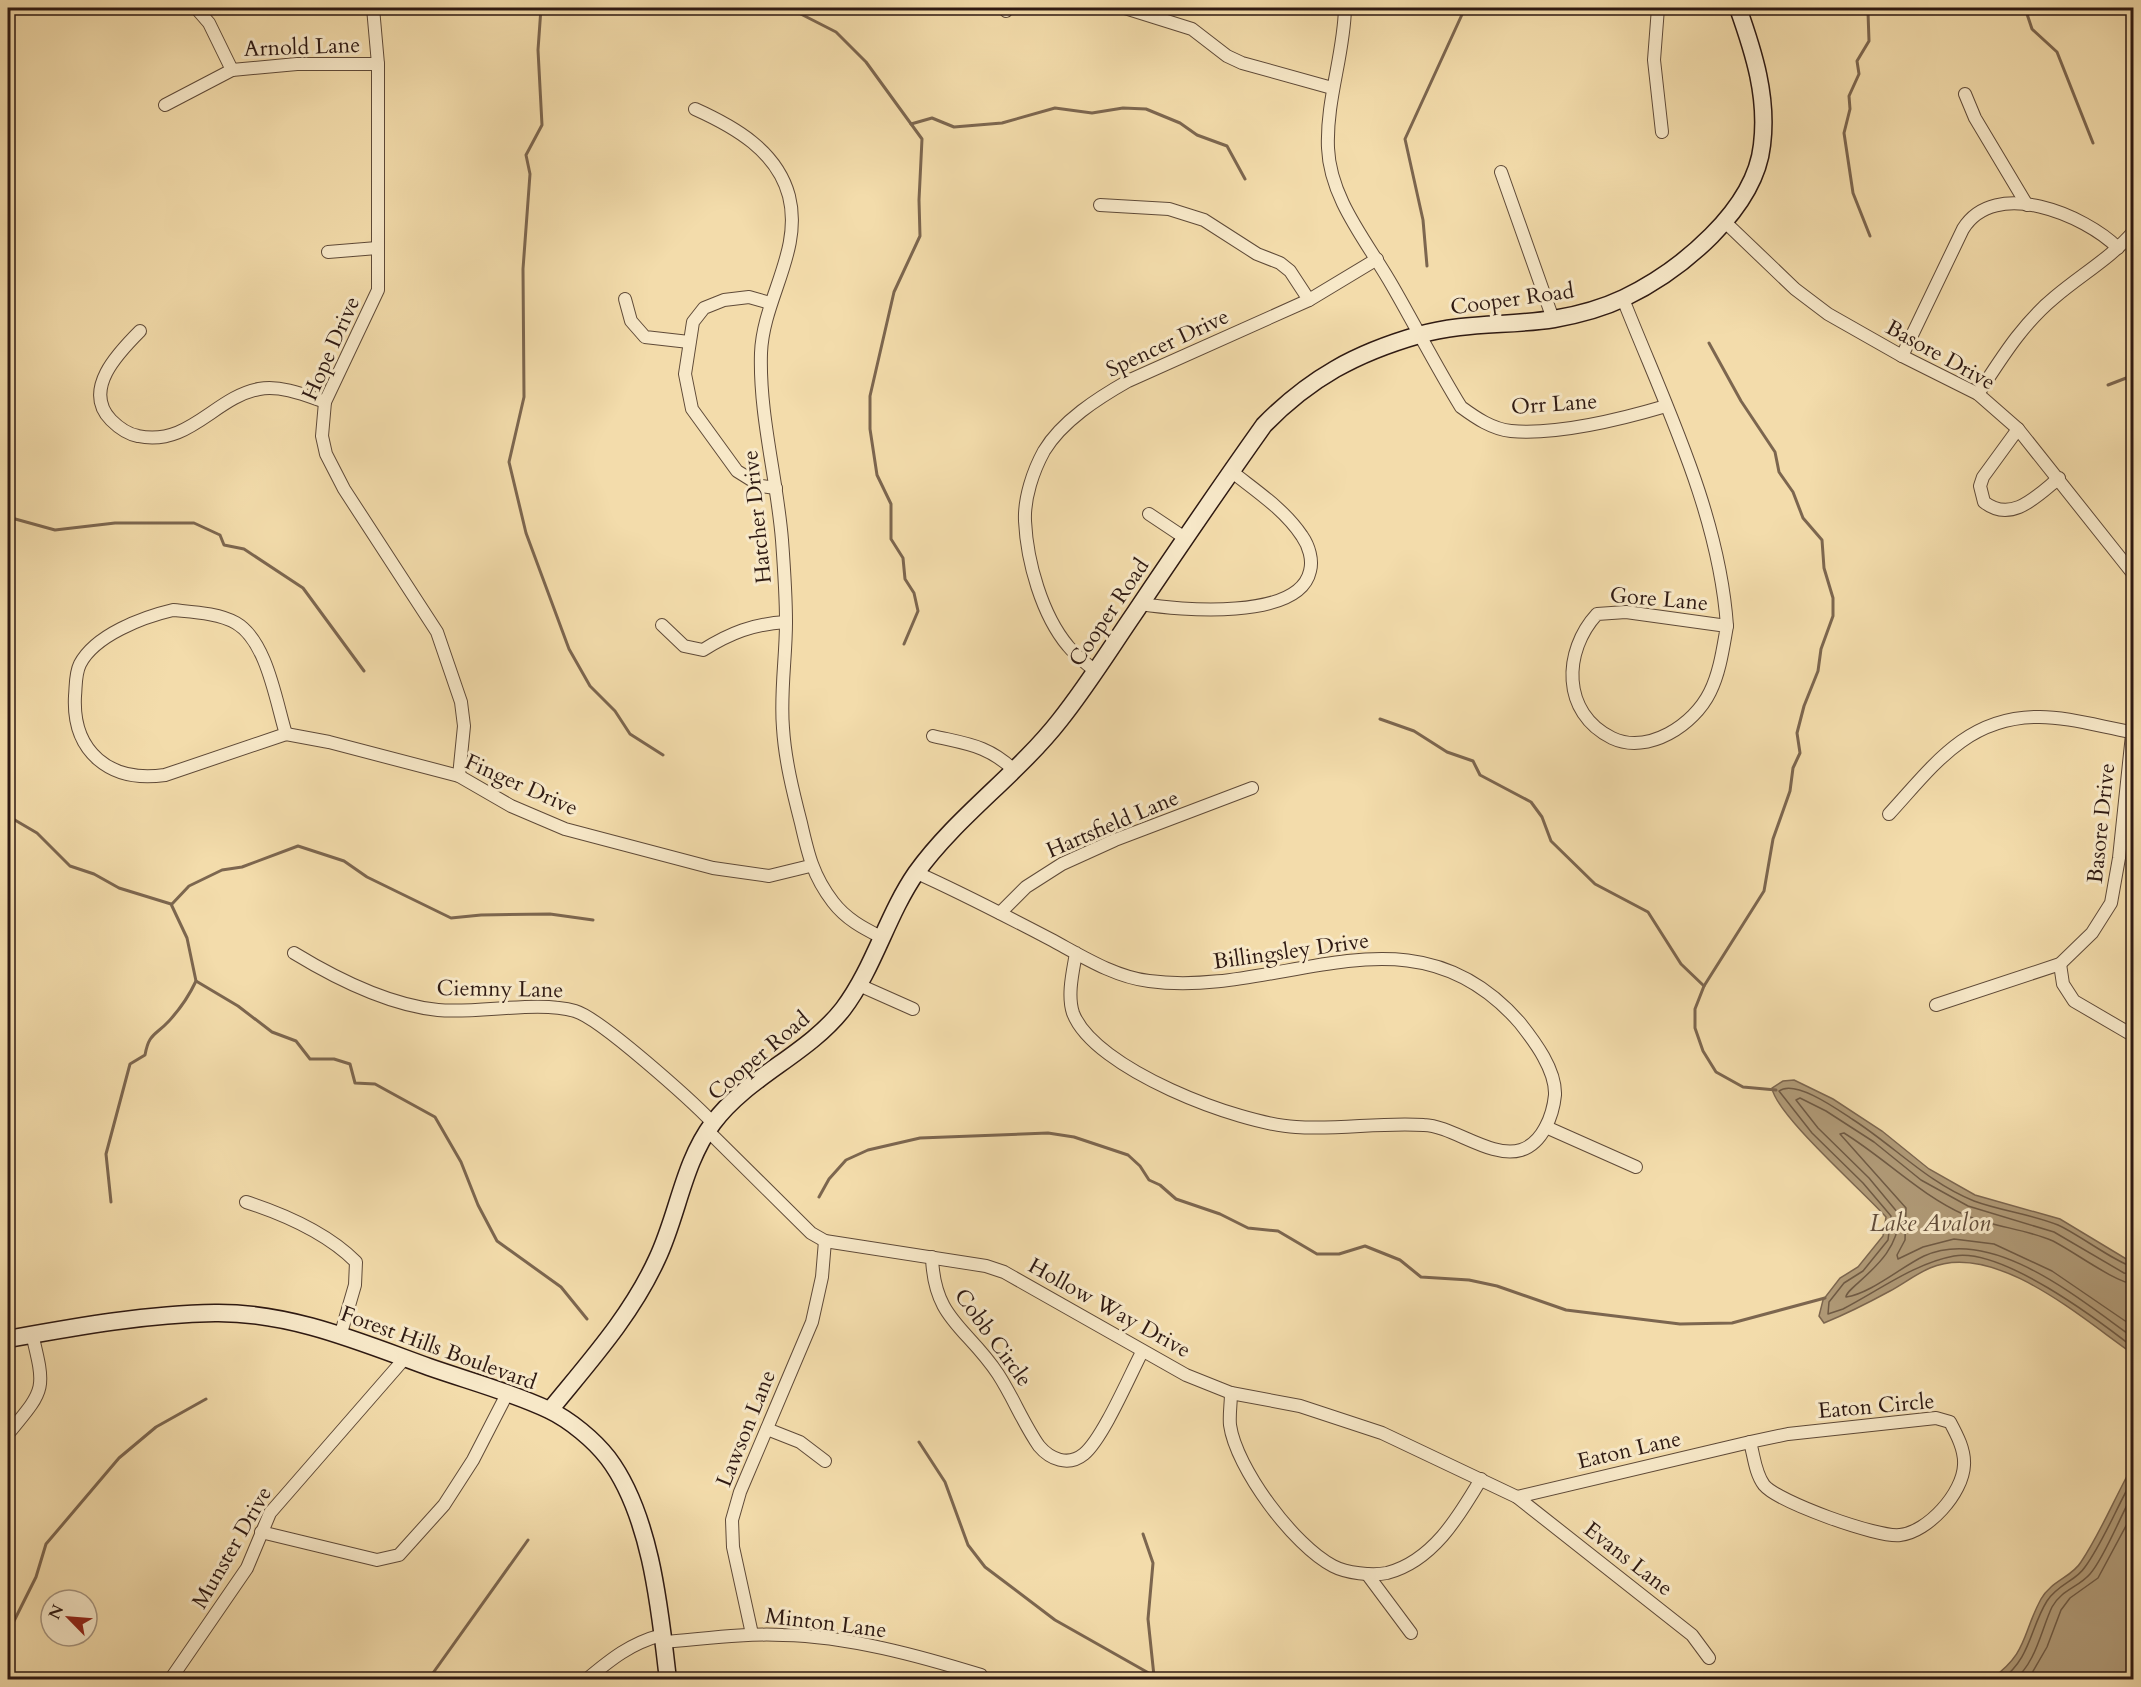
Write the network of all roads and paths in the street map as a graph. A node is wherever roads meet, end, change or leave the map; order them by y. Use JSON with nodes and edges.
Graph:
{"nodes":[{"id":1,"x":196,"y":8,"type":"edge"},
{"id":2,"x":373,"y":8,"type":"edge"},
{"id":3,"x":1125,"y":8,"type":"edge"},
{"id":4,"x":1345,"y":8,"type":"edge"},
{"id":5,"x":1658,"y":8,"type":"edge"},
{"id":6,"x":1738,"y":8,"type":"edge"},
{"id":7,"x":378,"y":64,"type":"junction"},
{"id":8,"x":232,"y":70,"type":"junction"},
{"id":9,"x":1332,"y":88,"type":"junction"},
{"id":10,"x":1965,"y":94,"type":"dead end"},
{"id":11,"x":165,"y":105,"type":"dead end"},
{"id":12,"x":695,"y":109,"type":"dead end"},
{"id":13,"x":1662,"y":132,"type":"dead end"},
{"id":14,"x":1501,"y":172,"type":"dead end"},
{"id":15,"x":1100,"y":205,"type":"dead end"},
{"id":16,"x":2027,"y":205,"type":"junction"},
{"id":17,"x":1725,"y":222,"type":"junction"},
{"id":18,"x":2133,"y":231,"type":"edge"},
{"id":19,"x":2126,"y":243,"type":"edge"},
{"id":20,"x":377,"y":248,"type":"junction"},
{"id":21,"x":328,"y":252,"type":"dead end"},
{"id":22,"x":1377,"y":259,"type":"junction"},
{"id":23,"x":625,"y":299,"type":"dead end"},
{"id":24,"x":1623,"y":299,"type":"junction"},
{"id":25,"x":1309,"y":300,"type":"junction"},
{"id":26,"x":770,"y":303,"type":"junction"},
{"id":27,"x":1553,"y":319,"type":"junction"},
{"id":28,"x":140,"y":331,"type":"dead end"},
{"id":29,"x":1420,"y":334,"type":"junction"},
{"id":30,"x":689,"y":342,"type":"junction"},
{"id":31,"x":1902,"y":356,"type":"junction"},
{"id":32,"x":1978,"y":394,"type":"junction"},
{"id":33,"x":326,"y":402,"type":"junction"},
{"id":34,"x":1666,"y":406,"type":"junction"},
{"id":35,"x":2018,"y":429,"type":"junction"},
{"id":36,"x":1231,"y":471,"type":"junction"},
{"id":37,"x":2060,"y":478,"type":"junction"},
{"id":38,"x":776,"y":488,"type":"junction"},
{"id":39,"x":1149,"y":513,"type":"dead end"},
{"id":40,"x":1185,"y":538,"type":"junction"},
{"id":41,"x":2133,"y":576,"type":"edge"},
{"id":42,"x":1141,"y":604,"type":"junction"},
{"id":43,"x":786,"y":622,"type":"junction"},
{"id":44,"x":662,"y":625,"type":"dead end"},
{"id":45,"x":1727,"y":626,"type":"junction"},
{"id":46,"x":1095,"y":671,"type":"junction"},
{"id":47,"x":2133,"y":716,"type":"edge"},
{"id":48,"x":2131,"y":732,"type":"junction"},
{"id":49,"x":286,"y":734,"type":"junction"},
{"id":50,"x":933,"y":736,"type":"dead end"},
{"id":51,"x":2131,"y":752,"type":"edge"},
{"id":52,"x":1015,"y":771,"type":"junction"},
{"id":53,"x":459,"y":776,"type":"junction"},
{"id":54,"x":1251,"y":788,"type":"dead end"},
{"id":55,"x":1889,"y":814,"type":"dead end"},
{"id":56,"x":810,"y":866,"type":"junction"},
{"id":57,"x":916,"y":873,"type":"junction"},
{"id":58,"x":1000,"y":914,"type":"junction"},
{"id":59,"x":881,"y":937,"type":"junction"},
{"id":60,"x":294,"y":953,"type":"dead end"},
{"id":61,"x":1076,"y":953,"type":"junction"},
{"id":62,"x":2060,"y":964,"type":"junction"},
{"id":63,"x":859,"y":985,"type":"junction"},
{"id":64,"x":1936,"y":1005,"type":"dead end"},
{"id":65,"x":913,"y":1009,"type":"dead end"},
{"id":66,"x":2133,"y":1036,"type":"edge"},
{"id":67,"x":710,"y":1127,"type":"junction"},
{"id":68,"x":1546,"y":1127,"type":"junction"},
{"id":69,"x":1636,"y":1167,"type":"dead end"},
{"id":70,"x":246,"y":1203,"type":"dead end"},
{"id":71,"x":825,"y":1241,"type":"junction"},
{"id":72,"x":932,"y":1257,"type":"junction"},
{"id":73,"x":341,"y":1333,"type":"junction"},
{"id":74,"x":32,"y":1334,"type":"junction"},
{"id":75,"x":8,"y":1339,"type":"edge"},
{"id":76,"x":1142,"y":1352,"type":"junction"},
{"id":77,"x":405,"y":1358,"type":"junction"},
{"id":78,"x":1231,"y":1393,"type":"junction"},
{"id":79,"x":507,"y":1394,"type":"junction"},
{"id":80,"x":550,"y":1410,"type":"junction"},
{"id":81,"x":767,"y":1429,"type":"junction"},
{"id":82,"x":8,"y":1434,"type":"edge"},
{"id":83,"x":1750,"y":1442,"type":"junction"},
{"id":84,"x":825,"y":1461,"type":"dead end"},
{"id":85,"x":1481,"y":1479,"type":"junction"},
{"id":86,"x":1516,"y":1497,"type":"junction"},
{"id":87,"x":261,"y":1533,"type":"junction"},
{"id":88,"x":1367,"y":1574,"type":"junction"},
{"id":89,"x":1411,"y":1633,"type":"dead end"},
{"id":90,"x":752,"y":1634,"type":"junction"},
{"id":91,"x":663,"y":1639,"type":"junction"},
{"id":92,"x":1709,"y":1658,"type":"dead end"},
{"id":93,"x":981,"y":1675,"type":"dead end"},
{"id":94,"x":170,"y":1680,"type":"edge"},
{"id":95,"x":586,"y":1680,"type":"edge"},
{"id":96,"x":668,"y":1680,"type":"edge"}],
"edges":[{"from":1,"to":8,"type":"street"},
{"from":2,"to":7,"type":"street","name":"Hope Drive"},
{"from":3,"to":9,"type":"street"},
{"from":4,"to":9,"type":"street","name":"Orr Lane"},
{"from":5,"to":13,"type":"street"},
{"from":6,"to":17,"type":"street","name":"Cooper Road"},
{"from":7,"to":8,"type":"street","name":"Arnold Lane"},
{"from":7,"to":20,"type":"street","name":"Hope Drive"},
{"from":8,"to":11,"type":"street","name":"Arnold Lane"},
{"from":9,"to":22,"type":"street","name":"Orr Lane"},
{"from":10,"to":16,"type":"street"},
{"from":12,"to":26,"type":"street","name":"Hatcher Drive"},
{"from":14,"to":27,"type":"street"},
{"from":15,"to":25,"type":"street"},
{"from":16,"to":19,"type":"street"},
{"from":16,"to":31,"type":"street"},
{"from":17,"to":24,"type":"street","name":"Cooper Road"},
{"from":17,"to":31,"type":"street","name":"Basore Drive"},
{"from":18,"to":19,"type":"street"},
{"from":19,"to":32,"type":"street"},
{"from":20,"to":21,"type":"street"},
{"from":20,"to":33,"type":"street","name":"Hope Drive"},
{"from":22,"to":25,"type":"street","name":"Spencer Drive"},
{"from":22,"to":29,"type":"street","name":"Orr Lane"},
{"from":23,"to":30,"type":"street"},
{"from":24,"to":27,"type":"street","name":"Cooper Road"},
{"from":24,"to":34,"type":"street","name":"Gore Lane"},
{"from":25,"to":46,"type":"street","name":"Spencer Drive"},
{"from":26,"to":30,"type":"street"},
{"from":26,"to":38,"type":"street","name":"Hatcher Drive"},
{"from":27,"to":29,"type":"street","name":"Cooper Road"},
{"from":28,"to":33,"type":"street"},
{"from":29,"to":34,"type":"street","name":"Orr Lane"},
{"from":29,"to":36,"type":"street","name":"Cooper Road"},
{"from":30,"to":38,"type":"street"},
{"from":31,"to":32,"type":"street","name":"Basore Drive"},
{"from":32,"to":35,"type":"street","name":"Basore Drive"},
{"from":33,"to":53,"type":"street","name":"Hope Drive"},
{"from":34,"to":45,"type":"street","name":"Gore Lane"},
{"from":35,"to":37,"type":"street","name":"Basore Drive"},
{"from":35,"to":37,"type":"street"},
{"from":36,"to":40,"type":"street","name":"Cooper Road"},
{"from":36,"to":42,"type":"street"},
{"from":37,"to":41,"type":"street","name":"Basore Drive"},
{"from":38,"to":43,"type":"street","name":"Hatcher Drive"},
{"from":39,"to":40,"type":"street"},
{"from":40,"to":42,"type":"street","name":"Cooper Road"},
{"from":42,"to":46,"type":"street","name":"Cooper Road"},
{"from":43,"to":44,"type":"street"},
{"from":43,"to":56,"type":"street","name":"Hatcher Drive"},
{"from":45,"to":45,"type":"street","name":"Gore Lane"},
{"from":46,"to":52,"type":"street","name":"Cooper Road"},
{"from":47,"to":48,"type":"street","name":"Basore Drive"},
{"from":48,"to":51,"type":"street","name":"Basore Drive"},
{"from":48,"to":55,"type":"street"},
{"from":49,"to":49,"type":"street"},
{"from":49,"to":53,"type":"street","name":"Finger Drive"},
{"from":50,"to":52,"type":"street"},
{"from":51,"to":62,"type":"street","name":"Basore Drive"},
{"from":52,"to":57,"type":"street","name":"Cooper Road"},
{"from":53,"to":56,"type":"street","name":"Finger Drive"},
{"from":54,"to":58,"type":"street","name":"Hartsfield Lane"},
{"from":56,"to":59,"type":"street","name":"Hatcher Drive"},
{"from":57,"to":58,"type":"street","name":"Billingsley Drive"},
{"from":57,"to":59,"type":"street","name":"Cooper Road"},
{"from":58,"to":61,"type":"street","name":"Billingsley Drive"},
{"from":59,"to":63,"type":"street","name":"Cooper Road"},
{"from":60,"to":67,"type":"street","name":"Ciemny Lane"},
{"from":61,"to":68,"type":"street"},
{"from":61,"to":68,"type":"street","name":"Billingsley Drive"},
{"from":62,"to":64,"type":"street","name":"Basore Drive"},
{"from":62,"to":66,"type":"street"},
{"from":63,"to":65,"type":"street"},
{"from":63,"to":67,"type":"street","name":"Cooper Road"},
{"from":67,"to":71,"type":"street","name":"Hollow Way Drive"},
{"from":67,"to":80,"type":"street","name":"Cooper Road"},
{"from":68,"to":69,"type":"street"},
{"from":70,"to":73,"type":"street"},
{"from":71,"to":72,"type":"street","name":"Hollow Way Drive"},
{"from":71,"to":81,"type":"street","name":"Lawson Lane"},
{"from":72,"to":76,"type":"street","name":"Hollow Way Drive"},
{"from":72,"to":76,"type":"street","name":"Cobb Circle"},
{"from":73,"to":74,"type":"street","name":"Forest Hills Boulevard"},
{"from":73,"to":77,"type":"street","name":"Forest Hills Boulevard"},
{"from":74,"to":75,"type":"street","name":"Forest Hills Boulevard"},
{"from":74,"to":82,"type":"street"},
{"from":76,"to":78,"type":"street","name":"Hollow Way Drive"},
{"from":77,"to":79,"type":"street","name":"Forest Hills Boulevard"},
{"from":77,"to":87,"type":"street","name":"Munster Drive"},
{"from":78,"to":85,"type":"street","name":"Hollow Way Drive"},
{"from":78,"to":88,"type":"street"},
{"from":79,"to":80,"type":"street","name":"Forest Hills Boulevard"},
{"from":79,"to":87,"type":"street"},
{"from":80,"to":91,"type":"street","name":"Forest Hills Boulevard"},
{"from":81,"to":84,"type":"street"},
{"from":81,"to":90,"type":"street","name":"Lawson Lane"},
{"from":83,"to":83,"type":"street","name":"Eaton Circle"},
{"from":83,"to":86,"type":"street","name":"Eaton Lane"},
{"from":85,"to":86,"type":"street","name":"Hollow Way Drive"},
{"from":85,"to":88,"type":"street"},
{"from":86,"to":92,"type":"street","name":"Evans Lane"},
{"from":87,"to":94,"type":"street","name":"Munster Drive"},
{"from":88,"to":89,"type":"street"},
{"from":90,"to":91,"type":"street","name":"Minton Lane"},
{"from":90,"to":93,"type":"street","name":"Minton Lane"},
{"from":91,"to":95,"type":"street","name":"Minton Lane"},
{"from":91,"to":96,"type":"street","name":"Forest Hills Boulevard"}]}
